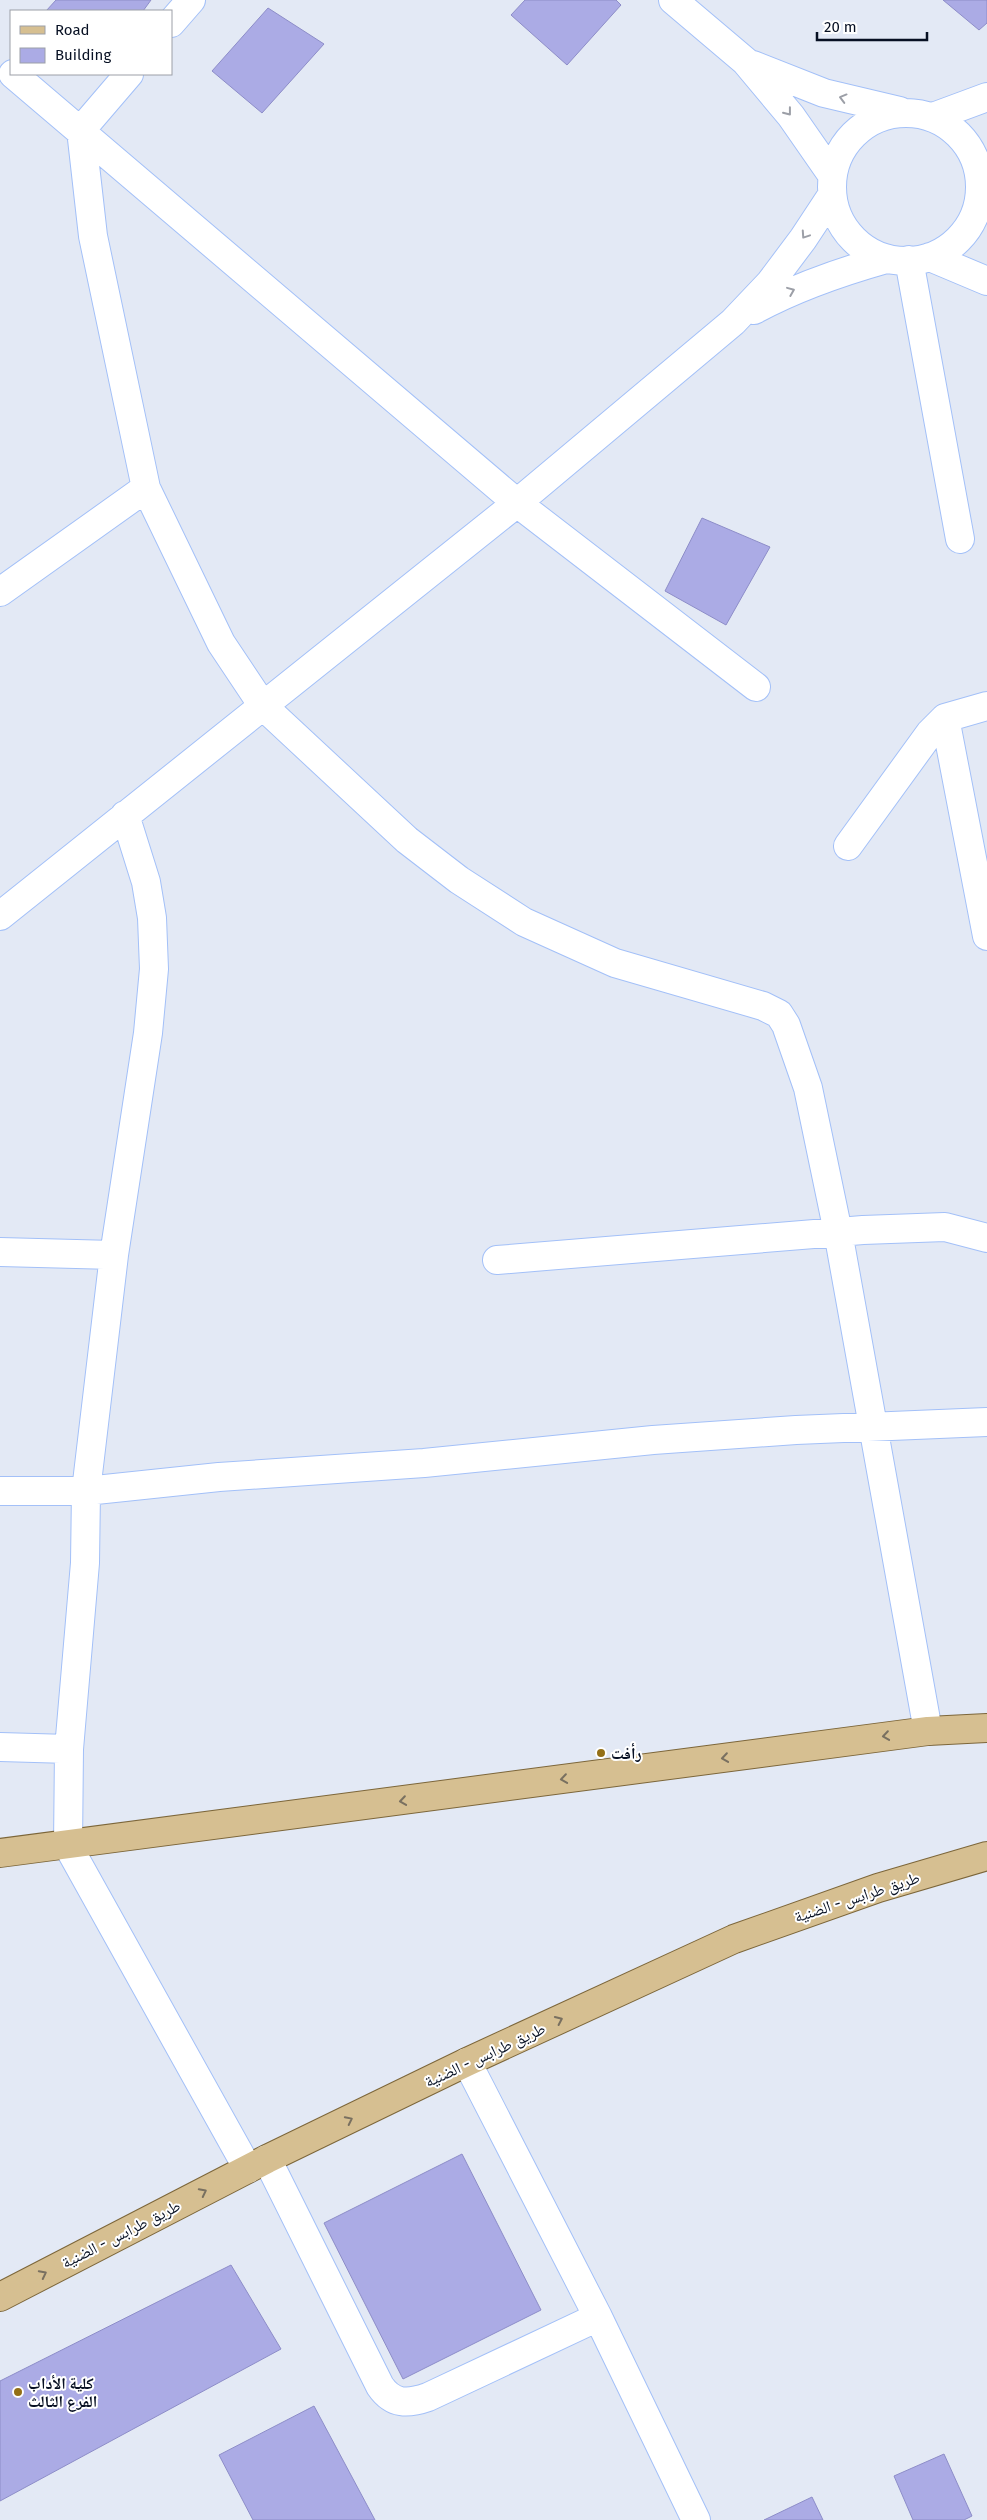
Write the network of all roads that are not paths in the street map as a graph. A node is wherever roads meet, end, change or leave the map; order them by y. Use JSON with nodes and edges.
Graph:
{"nodes":[{"id":1,"x":191,"y":0,"type":"edge"},
{"id":2,"x":673,"y":0,"type":"edge"},
{"id":3,"x":172,"y":22,"type":"edge"},
{"id":4,"x":745,"y":61,"type":"junction"},
{"id":5,"x":0,"y":63,"type":"edge"},
{"id":6,"x":10,"y":71,"type":"edge"},
{"id":7,"x":14,"y":75,"type":"edge"},
{"id":8,"x":128,"y":75,"type":"edge"},
{"id":9,"x":987,"y":97,"type":"edge"},
{"id":10,"x":920,"y":115,"type":"junction"},
{"id":11,"x":81,"y":130,"type":"junction"},
{"id":12,"x":832,"y":185,"type":"junction"},
{"id":13,"x":983,"y":197,"type":"edge"},
{"id":14,"x":908,"y":259,"type":"junction"},
{"id":15,"x":987,"y":281,"type":"edge"},
{"id":16,"x":733,"y":322,"type":"junction"},
{"id":17,"x":146,"y":488,"type":"junction"},
{"id":18,"x":518,"y":503,"type":"junction"},
{"id":19,"x":960,"y":540,"type":"dead end"},
{"id":20,"x":0,"y":592,"type":"edge"},
{"id":21,"x":756,"y":687,"type":"dead end"},
{"id":22,"x":263,"y":706,"type":"junction"},
{"id":23,"x":987,"y":706,"type":"edge"},
{"id":24,"x":945,"y":718,"type":"junction"},
{"id":25,"x":125,"y":814,"type":"junction"},
{"id":26,"x":848,"y":846,"type":"dead end"},
{"id":27,"x":0,"y":916,"type":"edge"},
{"id":28,"x":987,"y":936,"type":"edge"},
{"id":29,"x":838,"y":1232,"type":"junction"},
{"id":30,"x":987,"y":1238,"type":"edge"},
{"id":31,"x":0,"y":1252,"type":"edge"},
{"id":32,"x":114,"y":1255,"type":"junction"},
{"id":33,"x":497,"y":1260,"type":"dead end"},
{"id":34,"x":987,"y":1422,"type":"edge"},
{"id":35,"x":874,"y":1428,"type":"junction"},
{"id":36,"x":0,"y":1491,"type":"edge"},
{"id":37,"x":86,"y":1491,"type":"junction"},
{"id":38,"x":987,"y":1728,"type":"edge"},
{"id":39,"x":928,"y":1731,"type":"junction"},
{"id":40,"x":0,"y":1747,"type":"edge"},
{"id":41,"x":69,"y":1750,"type":"junction"},
{"id":42,"x":68,"y":1846,"type":"junction"},
{"id":43,"x":0,"y":1853,"type":"edge"},
{"id":44,"x":987,"y":1856,"type":"edge"},
{"id":45,"x":467,"y":2062,"type":"junction"},
{"id":46,"x":258,"y":2164,"type":"junction"},
{"id":47,"x":0,"y":2297,"type":"edge"},
{"id":48,"x":598,"y":2317,"type":"junction"},
{"id":49,"x":696,"y":2520,"type":"edge"}],
"edges":[{"from":1,"to":3,"type":"street"},
{"from":2,"to":4,"type":"street"},
{"from":10,"to":4,"type":"street","one_way":true},
{"from":4,"to":12,"type":"street","one_way":true},
{"from":5,"to":6,"type":"street"},
{"from":7,"to":11,"type":"street"},
{"from":8,"to":11,"type":"street"},
{"from":9,"to":10,"type":"street"},
{"from":10,"to":12,"type":"street"},
{"from":10,"to":13,"type":"street"},
{"from":11,"to":17,"type":"street"},
{"from":11,"to":18,"type":"street"},
{"from":12,"to":14,"type":"street"},
{"from":12,"to":16,"type":"street","one_way":true},
{"from":13,"to":14,"type":"street"},
{"from":14,"to":15,"type":"street"},
{"from":16,"to":14,"type":"street","one_way":true},
{"from":14,"to":19,"type":"street"},
{"from":16,"to":18,"type":"street"},
{"from":17,"to":20,"type":"street"},
{"from":17,"to":22,"type":"street"},
{"from":18,"to":21,"type":"street"},
{"from":18,"to":22,"type":"street"},
{"from":22,"to":25,"type":"street"},
{"from":22,"to":29,"type":"street"},
{"from":23,"to":24,"type":"street"},
{"from":24,"to":26,"type":"street"},
{"from":24,"to":28,"type":"street"},
{"from":25,"to":27,"type":"street"},
{"from":25,"to":32,"type":"street"},
{"from":29,"to":30,"type":"street"},
{"from":29,"to":33,"type":"street"},
{"from":29,"to":35,"type":"street"},
{"from":31,"to":32,"type":"street"},
{"from":32,"to":37,"type":"street"},
{"from":34,"to":35,"type":"street"},
{"from":35,"to":37,"type":"street"},
{"from":35,"to":39,"type":"street"},
{"from":36,"to":37,"type":"street"},
{"from":37,"to":41,"type":"street"},
{"from":38,"to":39,"type":"main road"},
{"from":39,"to":42,"type":"main road","one_way":true},
{"from":40,"to":41,"type":"street"},
{"from":41,"to":42,"type":"street"},
{"from":42,"to":43,"type":"main road"},
{"from":42,"to":46,"type":"street"},
{"from":45,"to":44,"type":"main road","name":"طريق طرابس - الضنية","one_way":true},
{"from":46,"to":45,"type":"main road","name":"طريق طرابس - الضنية","one_way":true},
{"from":45,"to":48,"type":"street"},
{"from":47,"to":46,"type":"main road","name":"طريق طرابس - الضنية","one_way":true},
{"from":46,"to":48,"type":"street"},
{"from":48,"to":49,"type":"street"}]}
